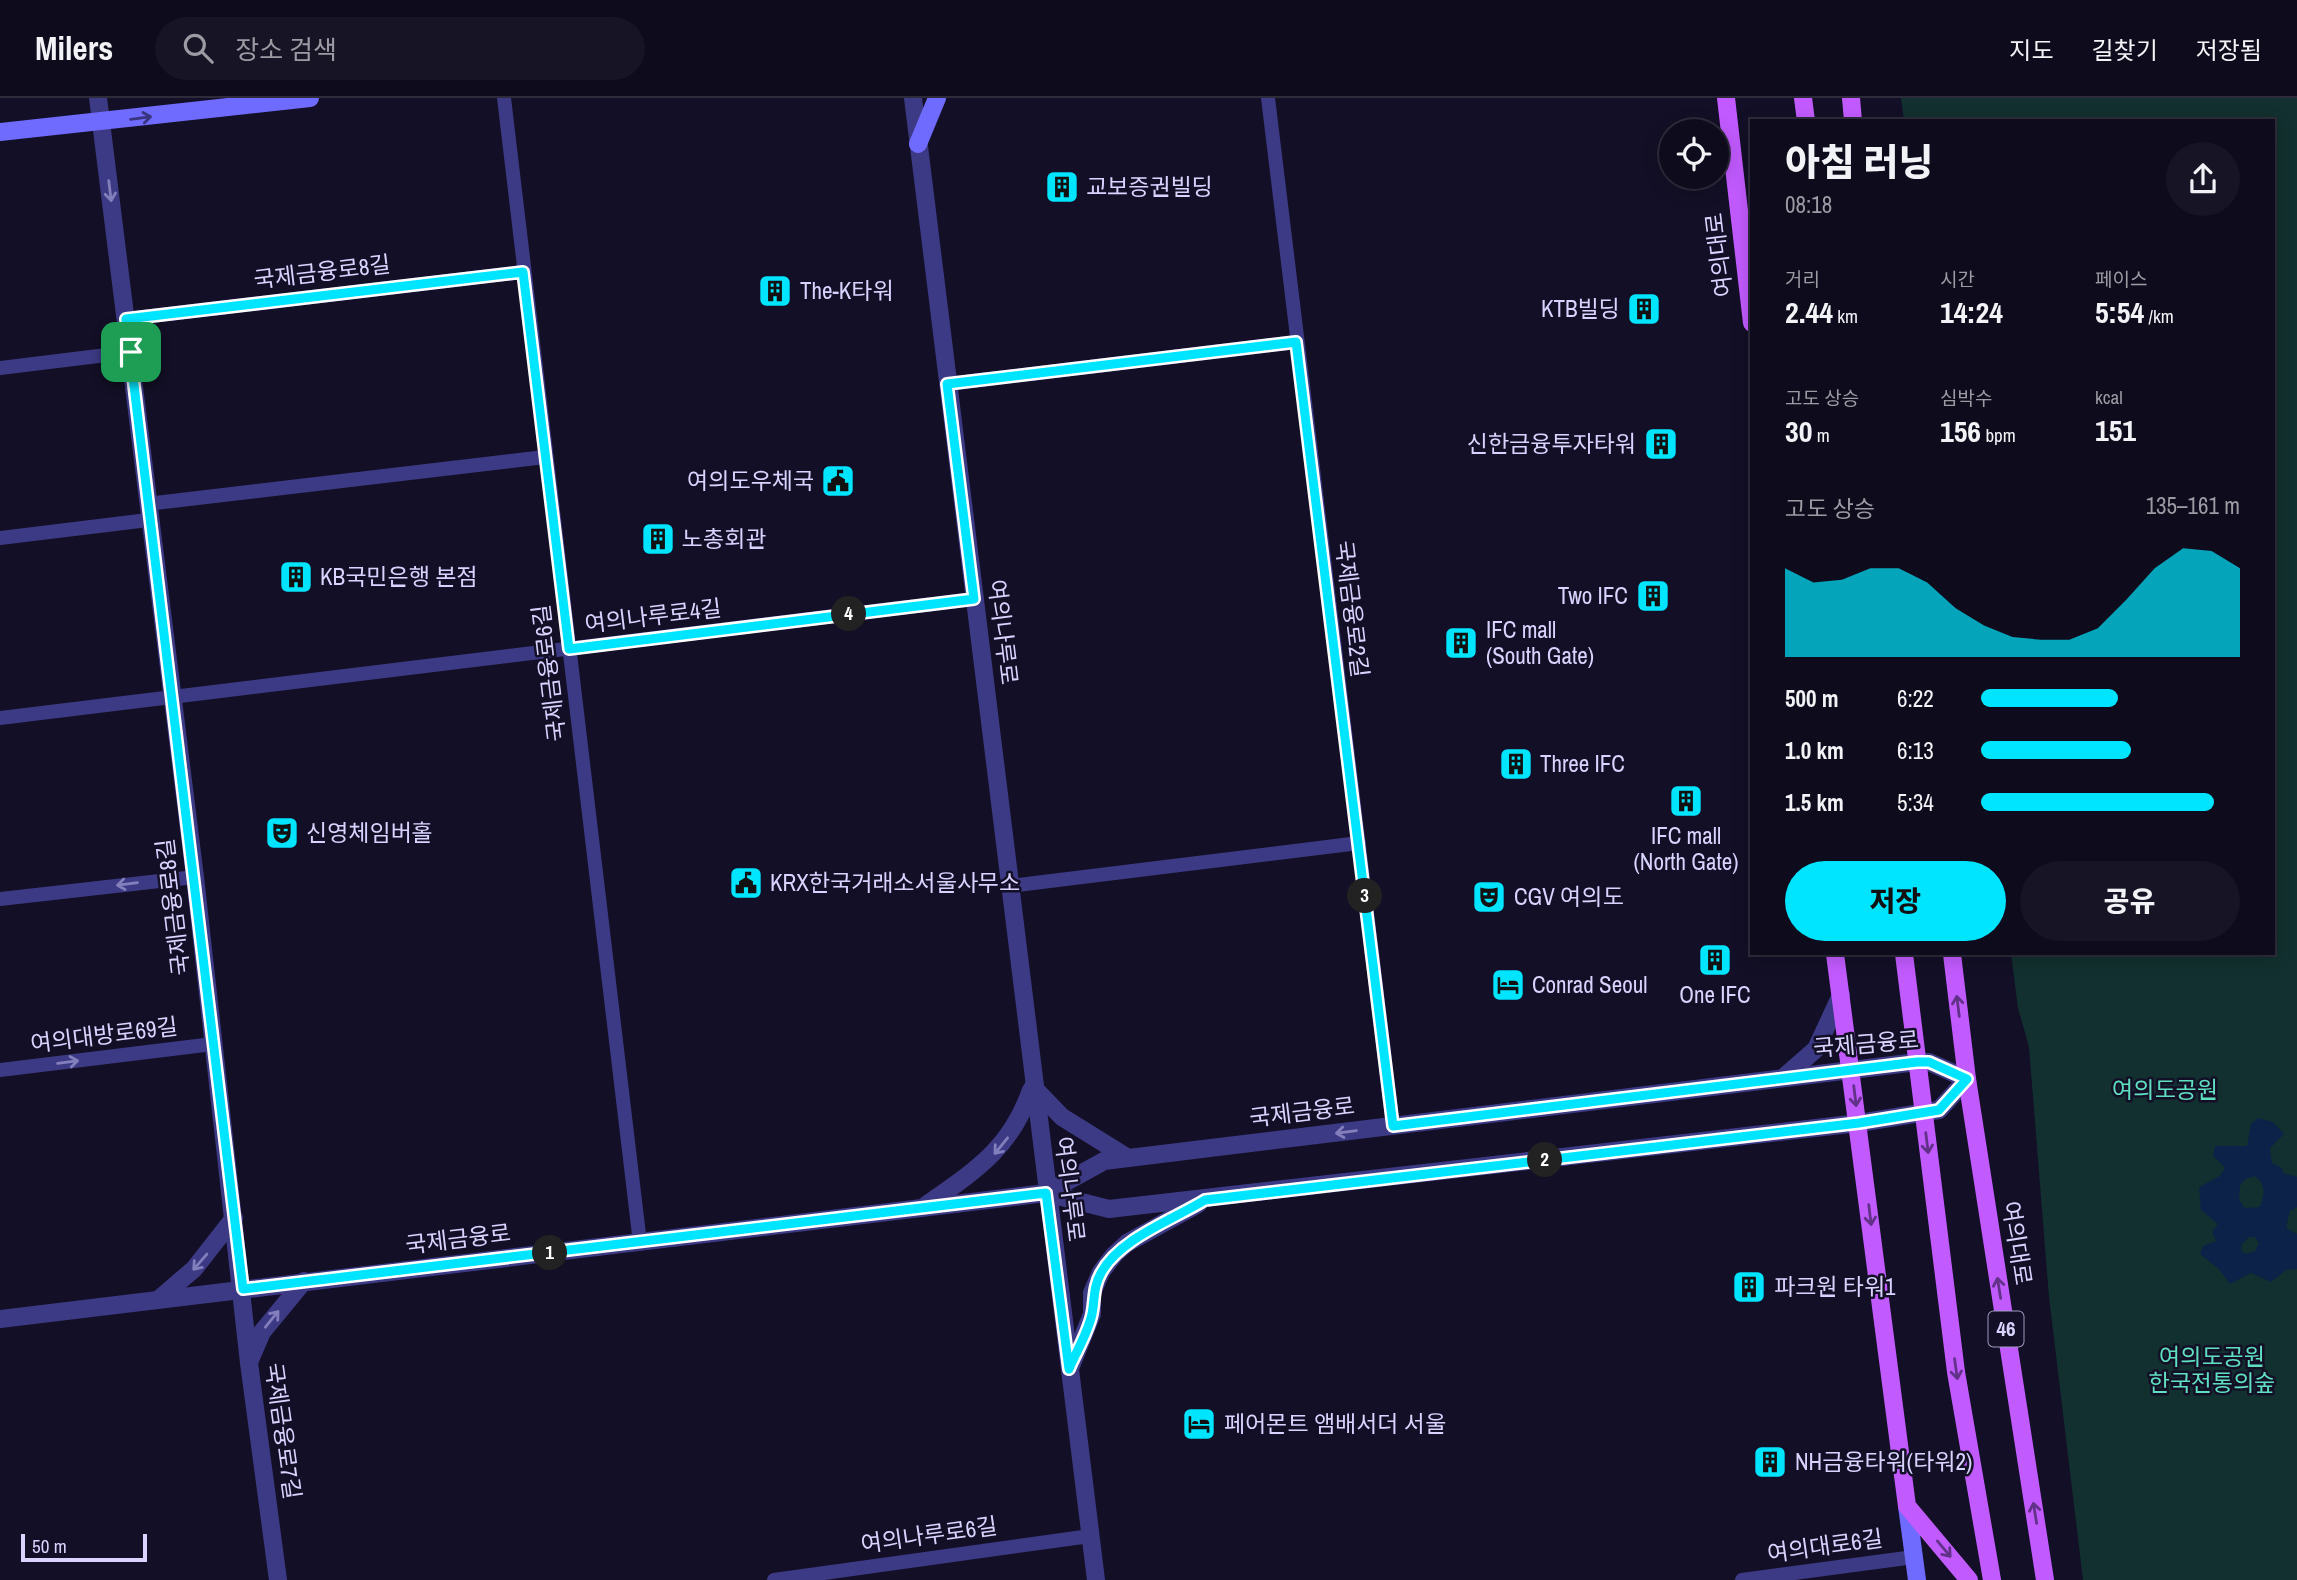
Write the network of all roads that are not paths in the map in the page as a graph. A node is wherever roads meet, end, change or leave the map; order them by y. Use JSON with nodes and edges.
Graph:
{"nodes":[{"id":1,"x":98,"y":98,"type":"edge"},
{"id":2,"x":310,"y":98,"type":"edge"},
{"id":3,"x":504,"y":98,"type":"edge"},
{"id":4,"x":913,"y":98,"type":"edge"},
{"id":5,"x":937,"y":98,"type":"edge"},
{"id":6,"x":1268,"y":98,"type":"edge"},
{"id":7,"x":1726,"y":98,"type":"edge"},
{"id":8,"x":1803,"y":98,"type":"edge"},
{"id":9,"x":1851,"y":98,"type":"edge"},
{"id":10,"x":1806,"y":119,"type":"edge"},
{"id":11,"x":1853,"y":119,"type":"edge"},
{"id":12,"x":102,"y":123,"type":"junction"},
{"id":13,"x":0,"y":132,"type":"edge"},
{"id":14,"x":918,"y":144,"type":"junction"},
{"id":15,"x":523,"y":272,"type":"junction"},
{"id":16,"x":1750,"y":306,"type":"edge"},
{"id":17,"x":126,"y":319,"type":"junction"},
{"id":18,"x":1296,"y":342,"type":"junction"},
{"id":19,"x":131,"y":352,"type":"junction"},
{"id":20,"x":0,"y":368,"type":"edge"},
{"id":21,"x":947,"y":384,"type":"junction"},
{"id":22,"x":545,"y":457,"type":"junction"},
{"id":23,"x":148,"y":512,"type":"junction"},
{"id":24,"x":0,"y":538,"type":"edge"},
{"id":25,"x":974,"y":599,"type":"junction"},
{"id":26,"x":569,"y":649,"type":"junction"},
{"id":27,"x":171,"y":698,"type":"junction"},
{"id":28,"x":0,"y":719,"type":"edge"},
{"id":29,"x":1359,"y":843,"type":"junction"},
{"id":30,"x":195,"y":877,"type":"junction"},
{"id":31,"x":1010,"y":886,"type":"junction"},
{"id":32,"x":0,"y":899,"type":"edge"},
{"id":33,"x":1835,"y":955,"type":"edge"},
{"id":34,"x":1904,"y":955,"type":"edge"},
{"id":35,"x":1952,"y":955,"type":"edge"},
{"id":36,"x":1841,"y":995,"type":"junction"},
{"id":37,"x":214,"y":1044,"type":"junction"},
{"id":38,"x":1917,"y":1062,"type":"junction"},
{"id":39,"x":1852,"y":1069,"type":"junction"},
{"id":40,"x":0,"y":1070,"type":"edge"},
{"id":41,"x":1784,"y":1077,"type":"junction"},
{"id":42,"x":1967,"y":1079,"type":"junction"},
{"id":43,"x":1032,"y":1087,"type":"junction"},
{"id":44,"x":1924,"y":1112,"type":"junction"},
{"id":45,"x":1859,"y":1123,"type":"junction"},
{"id":46,"x":1393,"y":1126,"type":"junction"},
{"id":47,"x":1128,"y":1158,"type":"junction"},
{"id":48,"x":1046,"y":1193,"type":"junction"},
{"id":49,"x":1205,"y":1200,"type":"junction"},
{"id":50,"x":922,"y":1208,"type":"junction"},
{"id":51,"x":234,"y":1218,"type":"junction"},
{"id":52,"x":640,"y":1243,"type":"junction"},
{"id":53,"x":304,"y":1281,"type":"junction"},
{"id":54,"x":243,"y":1289,"type":"junction"},
{"id":55,"x":159,"y":1299,"type":"junction"},
{"id":56,"x":0,"y":1319,"type":"edge"},
{"id":57,"x":249,"y":1363,"type":"junction"},
{"id":58,"x":1069,"y":1369,"type":"junction"},
{"id":59,"x":1908,"y":1506,"type":"junction"},
{"id":60,"x":1090,"y":1535,"type":"junction"},
{"id":61,"x":1914,"y":1557,"type":"junction"},
{"id":62,"x":278,"y":1580,"type":"edge"},
{"id":63,"x":774,"y":1580,"type":"edge"},
{"id":64,"x":1096,"y":1580,"type":"edge"},
{"id":65,"x":1742,"y":1580,"type":"edge"},
{"id":66,"x":1917,"y":1580,"type":"edge"},
{"id":67,"x":1969,"y":1580,"type":"edge"},
{"id":68,"x":1992,"y":1580,"type":"edge"},
{"id":69,"x":2045,"y":1580,"type":"edge"}],
"edges":[{"from":1,"to":12,"type":"street","name":"국제금융로8길"},
{"from":12,"to":2,"type":"main road","one_way":true},
{"from":3,"to":15,"type":"street","name":"국제금융로6길"},
{"from":4,"to":14,"type":"street","name":"여의나루로"},
{"from":5,"to":14,"type":"main road"},
{"from":6,"to":18,"type":"street","name":"국제금융로2길"},
{"from":7,"to":16,"type":"main road","name":"여의대로"},
{"from":8,"to":10,"type":"main road"},
{"from":9,"to":11,"type":"main road"},
{"from":12,"to":13,"type":"main road"},
{"from":12,"to":17,"type":"street","name":"국제금융로8길","one_way":true},
{"from":14,"to":21,"type":"street","name":"여의나루로"},
{"from":15,"to":17,"type":"street","name":"국제금융로8길"},
{"from":15,"to":22,"type":"street","name":"국제금융로6길"},
{"from":17,"to":19,"type":"street","name":"국제금융로8길"},
{"from":18,"to":21,"type":"street"},
{"from":18,"to":29,"type":"street","name":"국제금융로2길"},
{"from":19,"to":20,"type":"street"},
{"from":19,"to":23,"type":"street","name":"국제금융로8길"},
{"from":21,"to":25,"type":"street","name":"여의나루로"},
{"from":22,"to":23,"type":"street"},
{"from":22,"to":26,"type":"street","name":"국제금융로6길"},
{"from":23,"to":24,"type":"street"},
{"from":23,"to":27,"type":"street","name":"국제금융로8길"},
{"from":25,"to":26,"type":"street","name":"여의나루로4길"},
{"from":25,"to":31,"type":"street","name":"여의나루로"},
{"from":26,"to":27,"type":"street","name":"여의나루로4길"},
{"from":26,"to":52,"type":"street","name":"국제금융로6길"},
{"from":27,"to":28,"type":"street","name":"여의나루로4길"},
{"from":27,"to":30,"type":"street","name":"국제금융로8길"},
{"from":29,"to":31,"type":"street"},
{"from":29,"to":46,"type":"street","name":"국제금융로2길"},
{"from":30,"to":32,"type":"street","one_way":true},
{"from":30,"to":37,"type":"street","name":"국제금융로8길"},
{"from":31,"to":43,"type":"street","name":"여의나루로"},
{"from":33,"to":36,"type":"main road"},
{"from":34,"to":38,"type":"main road"},
{"from":42,"to":35,"type":"main road","name":"여의대로","number":"46","one_way":true},
{"from":36,"to":39,"type":"main road"},
{"from":36,"to":41,"type":"street"},
{"from":40,"to":37,"type":"street","name":"여의대방로69길","one_way":true},
{"from":37,"to":51,"type":"street","name":"국제금융로8길"},
{"from":38,"to":39,"type":"street","name":"국제금융로"},
{"from":38,"to":42,"type":"street","name":"국제금융로"},
{"from":38,"to":44,"type":"main road"},
{"from":39,"to":41,"type":"street","name":"국제금융로"},
{"from":39,"to":45,"type":"main road","one_way":true},
{"from":41,"to":46,"type":"street","name":"국제금융로"},
{"from":42,"to":44,"type":"street","name":"국제금융로"},
{"from":69,"to":42,"type":"main road","name":"여의대로","number":"46","one_way":true},
{"from":43,"to":47,"type":"street"},
{"from":43,"to":48,"type":"street","name":"여의나루로"},
{"from":43,"to":50,"type":"street","one_way":true},
{"from":44,"to":45,"type":"street","name":"국제금융로"},
{"from":44,"to":68,"type":"main road","one_way":true},
{"from":45,"to":49,"type":"street","name":"국제금융로"},
{"from":45,"to":59,"type":"main road","one_way":true},
{"from":46,"to":47,"type":"street","name":"국제금융로","one_way":true},
{"from":47,"to":48,"type":"street","name":"국제금융로"},
{"from":48,"to":49,"type":"street","name":"국제금융로"},
{"from":48,"to":50,"type":"street","name":"국제금융로"},
{"from":48,"to":58,"type":"street","name":"여의나루로"},
{"from":49,"to":58,"type":"street"},
{"from":50,"to":52,"type":"street","name":"국제금융로"},
{"from":51,"to":54,"type":"street","name":"국제금융로8길"},
{"from":51,"to":55,"type":"street","one_way":true},
{"from":52,"to":53,"type":"street","name":"국제금융로"},
{"from":53,"to":54,"type":"street","name":"국제금융로"},
{"from":57,"to":53,"type":"street","one_way":true},
{"from":54,"to":55,"type":"street","name":"국제금융로"},
{"from":54,"to":57,"type":"street","name":"국제금융로7길"},
{"from":55,"to":56,"type":"street","name":"국제금융로"},
{"from":57,"to":62,"type":"street","name":"국제금융로7길"},
{"from":58,"to":60,"type":"street","name":"여의나루로"},
{"from":59,"to":61,"type":"main road"},
{"from":59,"to":67,"type":"main road","one_way":true},
{"from":60,"to":63,"type":"street","name":"여의나루로6길"},
{"from":60,"to":64,"type":"street","name":"여의나루로"},
{"from":61,"to":65,"type":"street","name":"여의대로6길"},
{"from":61,"to":66,"type":"main road"}]}
